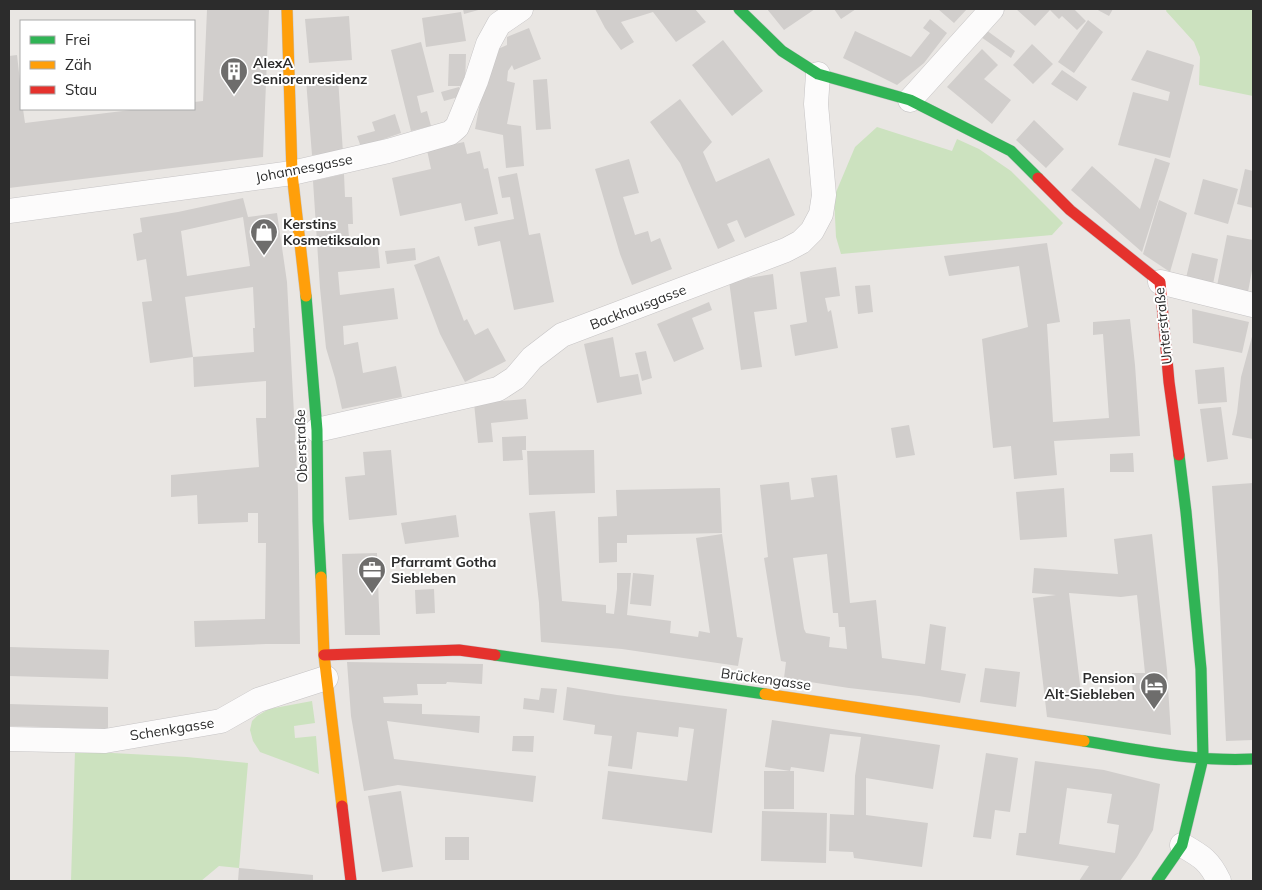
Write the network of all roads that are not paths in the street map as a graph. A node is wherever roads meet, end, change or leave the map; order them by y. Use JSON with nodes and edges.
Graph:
{"nodes":[{"id":1,"x":287,"y":9,"type":"edge"},
{"id":2,"x":522,"y":9,"type":"edge"},
{"id":3,"x":740,"y":9,"type":"edge"},
{"id":4,"x":992,"y":9,"type":"edge"},
{"id":5,"x":818,"y":74,"type":"junction"},
{"id":6,"x":910,"y":100,"type":"junction"},
{"id":7,"x":292,"y":173,"type":"junction"},
{"id":8,"x":9,"y":211,"type":"edge"},
{"id":9,"x":1160,"y":282,"type":"junction"},
{"id":10,"x":1253,"y":305,"type":"edge"},
{"id":11,"x":317,"y":430,"type":"junction"},
{"id":12,"x":324,"y":655,"type":"junction"},
{"id":13,"x":326,"y":678,"type":"junction"},
{"id":14,"x":9,"y":739,"type":"edge"},
{"id":15,"x":1203,"y":758,"type":"junction"},
{"id":16,"x":1253,"y":760,"type":"edge"},
{"id":17,"x":1182,"y":845,"type":"junction"},
{"id":18,"x":351,"y":881,"type":"edge"},
{"id":19,"x":1157,"y":881,"type":"edge"},
{"id":20,"x":1219,"y":881,"type":"edge"}],
"edges":[{"from":1,"to":7,"type":"street","name":"Oberstraße"},
{"from":2,"to":7,"type":"street","name":"Johannesgasse"},
{"from":3,"to":5,"type":"street","name":"Unterstraße"},
{"from":4,"to":6,"type":"street"},
{"from":5,"to":6,"type":"street","name":"Unterstraße"},
{"from":5,"to":11,"type":"street","name":"Backhausgasse"},
{"from":6,"to":9,"type":"street","name":"Unterstraße"},
{"from":7,"to":8,"type":"street","name":"Johannesgasse"},
{"from":7,"to":11,"type":"street","name":"Oberstraße"},
{"from":9,"to":10,"type":"street"},
{"from":9,"to":15,"type":"street","name":"Unterstraße"},
{"from":11,"to":12,"type":"street","name":"Oberstraße"},
{"from":12,"to":13,"type":"street","name":"Oberstraße"},
{"from":12,"to":15,"type":"street","name":"Brückengasse"},
{"from":13,"to":14,"type":"street","name":"Schenkgasse"},
{"from":13,"to":18,"type":"street","name":"Oberstraße"},
{"from":15,"to":16,"type":"street","name":"Brückengasse"},
{"from":15,"to":17,"type":"street","name":"Unterstraße"},
{"from":17,"to":19,"type":"street","name":"Unterstraße"},
{"from":17,"to":20,"type":"street"}]}
